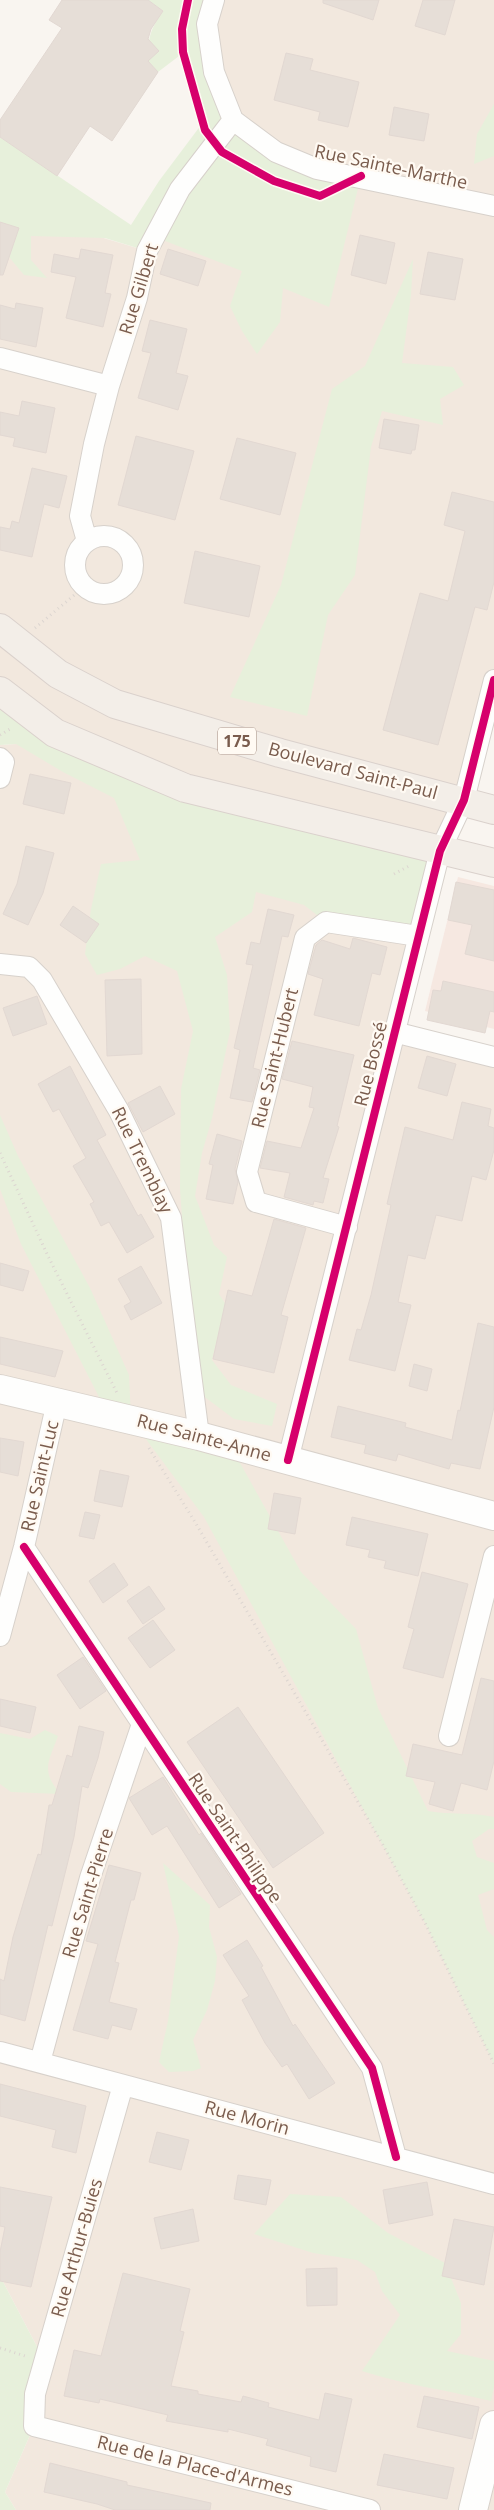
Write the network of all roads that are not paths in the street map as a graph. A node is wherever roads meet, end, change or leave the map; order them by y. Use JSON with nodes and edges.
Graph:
{"nodes":[{"id":1,"x":214,"y":0,"type":"edge"},
{"id":2,"x":233,"y":120,"type":"junction"},
{"id":3,"x":494,"y":206,"type":"edge"},
{"id":4,"x":0,"y":358,"type":"edge"},
{"id":5,"x":109,"y":386,"type":"junction"},
{"id":6,"x":87,"y":542,"type":"junction"},
{"id":7,"x":9,"y":635,"type":"edge"},
{"id":8,"x":494,"y":680,"type":"edge"},
{"id":9,"x":0,"y":691,"type":"edge"},
{"id":10,"x":0,"y":758,"type":"edge"},
{"id":11,"x":0,"y":778,"type":"edge"},
{"id":12,"x":464,"y":800,"type":"junction"},
{"id":13,"x":494,"y":810,"type":"edge"},
{"id":14,"x":440,"y":851,"type":"junction"},
{"id":15,"x":494,"y":862,"type":"edge"},
{"id":16,"x":418,"y":936,"type":"junction"},
{"id":17,"x":0,"y":964,"type":"edge"},
{"id":18,"x":394,"y":1032,"type":"junction"},
{"id":19,"x":494,"y":1057,"type":"edge"},
{"id":20,"x":347,"y":1227,"type":"junction"},
{"id":21,"x":0,"y":1389,"type":"edge"},
{"id":22,"x":57,"y":1402,"type":"junction"},
{"id":23,"x":199,"y":1436,"type":"junction"},
{"id":24,"x":288,"y":1460,"type":"junction"},
{"id":25,"x":494,"y":1516,"type":"edge"},
{"id":26,"x":24,"y":1547,"type":"junction"},
{"id":27,"x":494,"y":1556,"type":"edge"},
{"id":28,"x":0,"y":1636,"type":"edge"},
{"id":29,"x":142,"y":1724,"type":"junction"},
{"id":30,"x":448,"y":1736,"type":"dead end"},
{"id":31,"x":0,"y":2052,"type":"edge"},
{"id":32,"x":40,"y":2062,"type":"junction"},
{"id":33,"x":123,"y":2085,"type":"junction"},
{"id":34,"x":396,"y":2157,"type":"junction"},
{"id":35,"x":494,"y":2184,"type":"edge"},
{"id":36,"x":33,"y":2412,"type":"joint"},
{"id":37,"x":494,"y":2425,"type":"edge"},
{"id":38,"x":370,"y":2510,"type":"edge"},
{"id":39,"x":473,"y":2510,"type":"edge"}],
"edges":[{"from":1,"to":2,"type":"street"},
{"from":2,"to":3,"type":"street","name":"Rue Sainte-Marthe"},
{"from":2,"to":5,"type":"street","name":"Rue Gilbert"},
{"from":4,"to":5,"type":"street"},
{"from":5,"to":6,"type":"street","name":"Rue Gilbert"},
{"from":6,"to":6,"type":"street"},
{"from":7,"to":12,"type":"main road","name":"Boulevard Saint-Paul","number":"175"},
{"from":8,"to":12,"type":"street","name":"Rue Bossé"},
{"from":9,"to":14,"type":"main road"},
{"from":10,"to":11,"type":"street"},
{"from":12,"to":13,"type":"main road","name":"Boulevard Saint-Paul","number":"175"},
{"from":12,"to":14,"type":"street","name":"Rue Bossé"},
{"from":14,"to":15,"type":"main road"},
{"from":14,"to":16,"type":"street","name":"Rue Bossé"},
{"from":16,"to":18,"type":"street","name":"Rue Bossé"},
{"from":16,"to":20,"type":"street","name":"Rue Saint-Hubert"},
{"from":17,"to":23,"type":"street","name":"Rue Tremblay"},
{"from":18,"to":19,"type":"street"},
{"from":18,"to":20,"type":"street","name":"Rue Bossé"},
{"from":20,"to":24,"type":"street","name":"Rue Bossé"},
{"from":21,"to":22,"type":"street","name":"Rue Sainte-Anne"},
{"from":22,"to":23,"type":"street","name":"Rue Sainte-Anne"},
{"from":22,"to":26,"type":"street","name":"Rue Saint-Luc"},
{"from":23,"to":24,"type":"street","name":"Rue Sainte-Anne"},
{"from":24,"to":25,"type":"street","name":"Rue Sainte-Anne"},
{"from":26,"to":28,"type":"street","name":"Rue Saint-Luc"},
{"from":26,"to":29,"type":"street","name":"Rue Saint-Philippe"},
{"from":27,"to":30,"type":"street"},
{"from":29,"to":32,"type":"street","name":"Rue Saint-Pierre"},
{"from":29,"to":34,"type":"street","name":"Rue Saint-Philippe"},
{"from":31,"to":32,"type":"street","name":"Rue Morin"},
{"from":32,"to":33,"type":"street","name":"Rue Morin"},
{"from":33,"to":34,"type":"street","name":"Rue Morin"},
{"from":33,"to":36,"type":"street","name":"Rue Arthur-Buies"},
{"from":34,"to":35,"type":"street","name":"Rue Morin"},
{"from":36,"to":38,"type":"street","name":"Rue de la Place-d'Armes"},
{"from":37,"to":39,"type":"street"}]}
